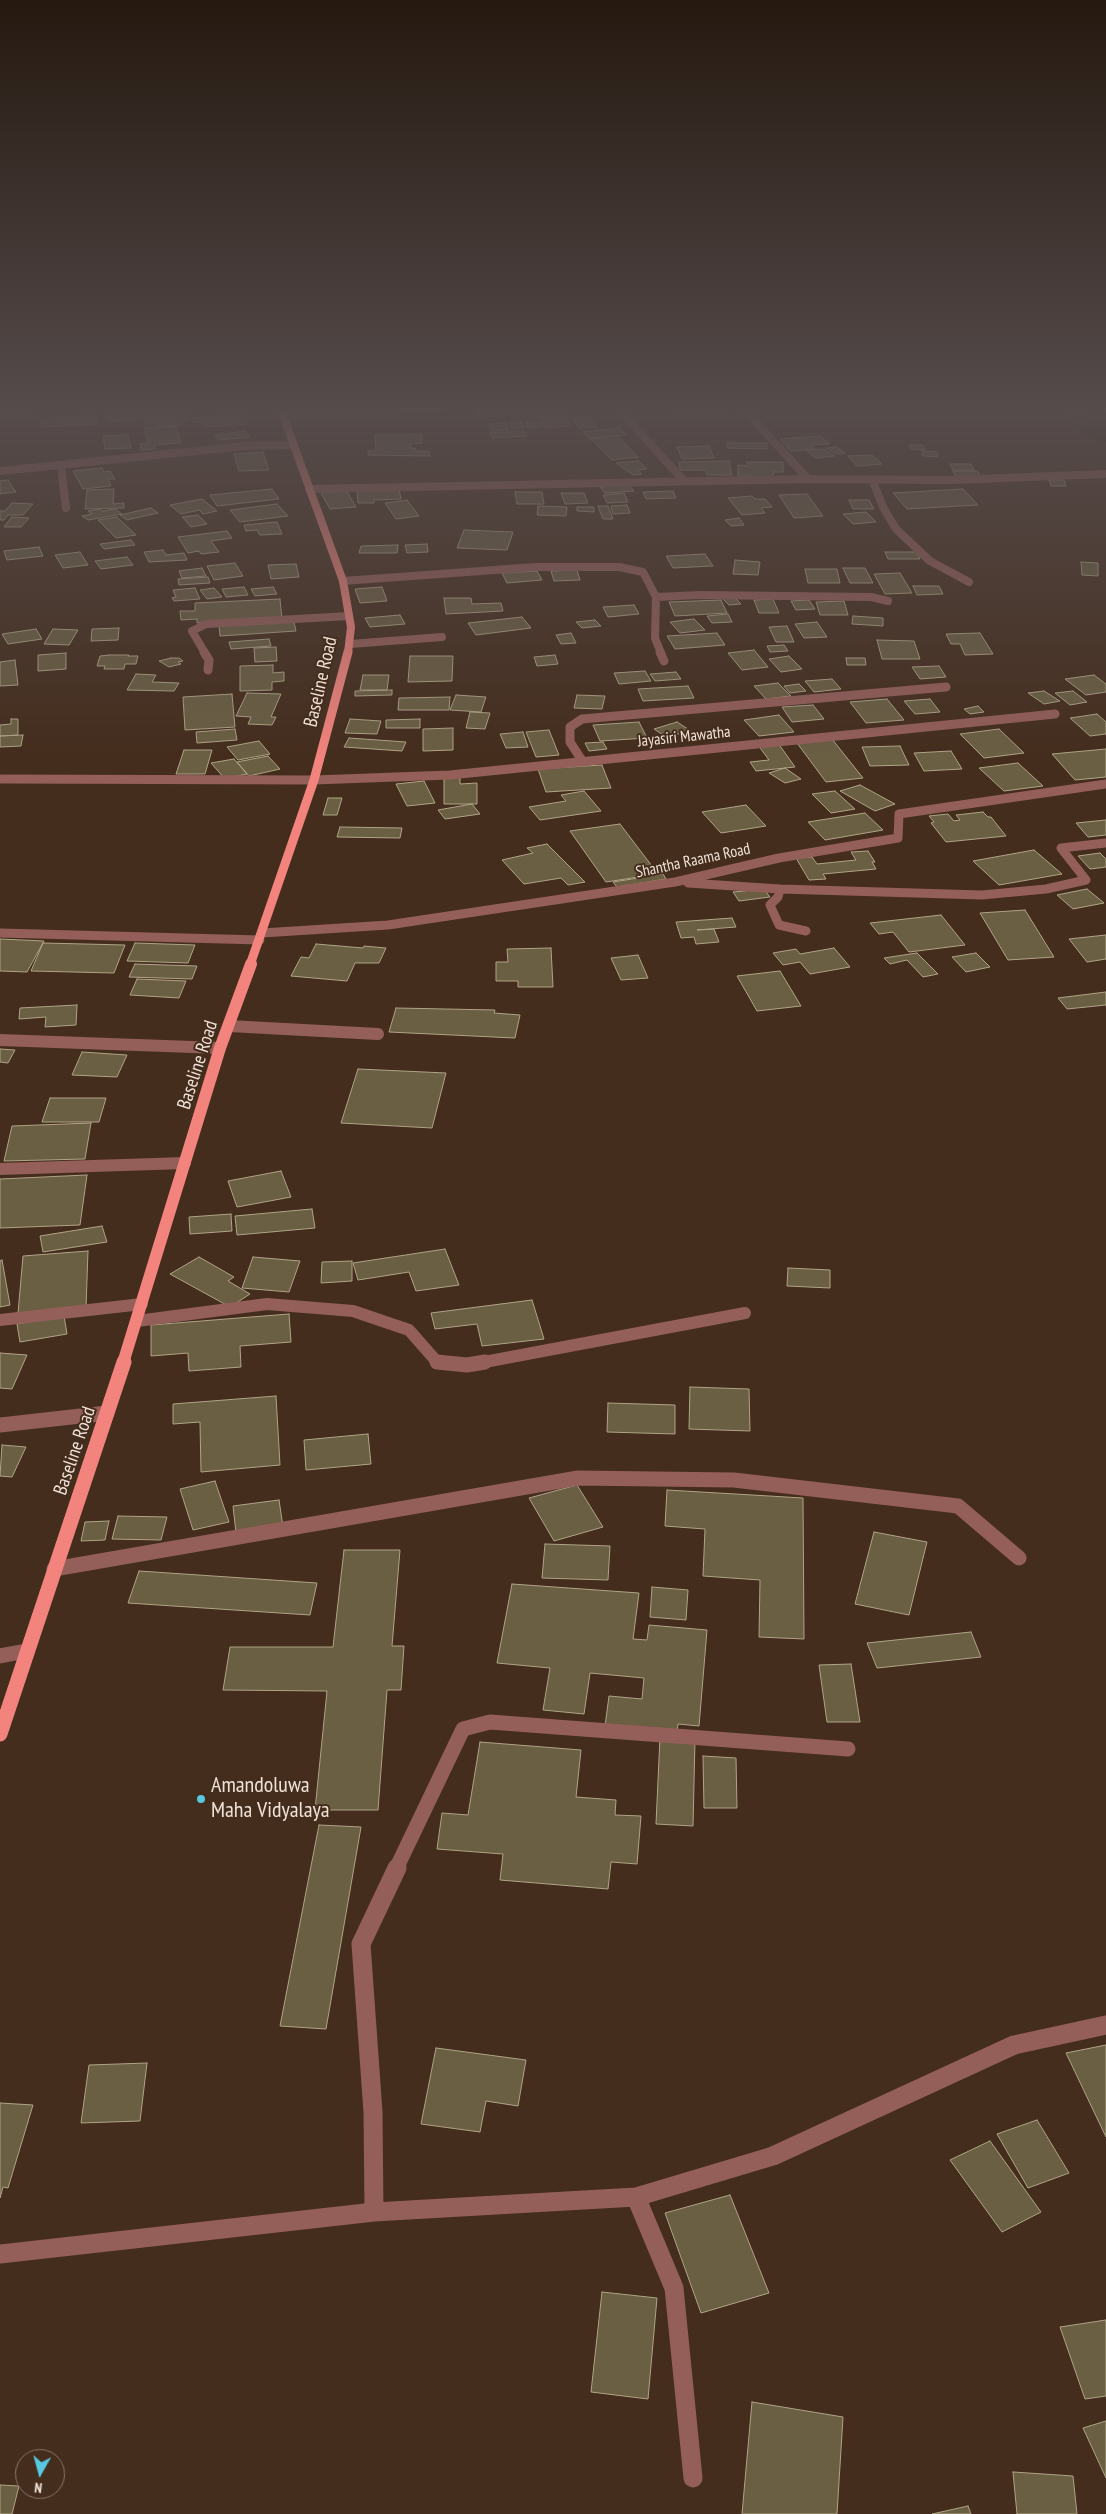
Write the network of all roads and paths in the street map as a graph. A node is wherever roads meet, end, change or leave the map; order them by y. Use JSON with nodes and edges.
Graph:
{"nodes":[{"id":1,"x":322,"y":524,"type":"edge"},
{"id":2,"x":893,"y":524,"type":"edge"},
{"id":3,"x":344,"y":581,"type":"junction"},
{"id":4,"x":969,"y":582,"type":"dead end"},
{"id":5,"x":656,"y":597,"type":"junction"},
{"id":6,"x":888,"y":600,"type":"dead end"},
{"id":7,"x":350,"y":616,"type":"junction"},
{"id":8,"x":442,"y":637,"type":"dead end"},
{"id":9,"x":350,"y":644,"type":"junction"},
{"id":10,"x":664,"y":661,"type":"dead end"},
{"id":11,"x":208,"y":670,"type":"dead end"},
{"id":12,"x":946,"y":688,"type":"dead end"},
{"id":13,"x":1055,"y":714,"type":"dead end"},
{"id":14,"x":583,"y":762,"type":"junction"},
{"id":15,"x":0,"y":779,"type":"edge"},
{"id":16,"x":314,"y":780,"type":"junction"},
{"id":17,"x":1106,"y":784,"type":"edge"},
{"id":18,"x":1106,"y":843,"type":"edge"},
{"id":19,"x":675,"y":882,"type":"junction"},
{"id":20,"x":780,"y":890,"type":"junction"},
{"id":21,"x":806,"y":931,"type":"dead end"},
{"id":22,"x":0,"y":933,"type":"edge"},
{"id":23,"x":261,"y":937,"type":"junction"},
{"id":24,"x":229,"y":1026,"type":"junction"},
{"id":25,"x":378,"y":1034,"type":"dead end"},
{"id":26,"x":0,"y":1040,"type":"edge"},
{"id":27,"x":220,"y":1048,"type":"junction"},
{"id":28,"x":185,"y":1163,"type":"junction"},
{"id":29,"x":0,"y":1169,"type":"edge"},
{"id":30,"x":142,"y":1304,"type":"junction"},
{"id":31,"x":745,"y":1314,"type":"dead end"},
{"id":32,"x":0,"y":1320,"type":"edge"},
{"id":33,"x":137,"y":1321,"type":"junction"},
{"id":34,"x":107,"y":1413,"type":"junction"},
{"id":35,"x":0,"y":1425,"type":"edge"},
{"id":36,"x":1019,"y":1558,"type":"dead end"},
{"id":37,"x":54,"y":1569,"type":"junction"},
{"id":38,"x":26,"y":1651,"type":"junction"},
{"id":39,"x":0,"y":1656,"type":"edge"},
{"id":40,"x":0,"y":1734,"type":"edge"},
{"id":41,"x":848,"y":1749,"type":"dead end"},
{"id":42,"x":1106,"y":2025,"type":"edge"},
{"id":43,"x":636,"y":2197,"type":"junction"},
{"id":44,"x":374,"y":2212,"type":"junction"},
{"id":45,"x":0,"y":2254,"type":"edge"},
{"id":46,"x":693,"y":2478,"type":"dead end"}],
"edges":[{"from":1,"to":3,"type":"main road","name":"Baseline Road"},
{"from":2,"to":4,"type":"street"},
{"from":3,"to":5,"type":"street"},
{"from":3,"to":7,"type":"main road","name":"Baseline Road"},
{"from":5,"to":6,"type":"street"},
{"from":5,"to":10,"type":"street"},
{"from":7,"to":9,"type":"main road","name":"Baseline Road"},
{"from":7,"to":11,"type":"street"},
{"from":8,"to":9,"type":"street"},
{"from":9,"to":16,"type":"main road","name":"Baseline Road"},
{"from":12,"to":14,"type":"street"},
{"from":13,"to":14,"type":"street","name":"Jayasiri Mawatha"},
{"from":14,"to":16,"type":"street","name":"Jayasiri Mawatha"},
{"from":15,"to":16,"type":"street","name":"Jayasiri Mawatha"},
{"from":16,"to":23,"type":"main road","name":"Baseline Road"},
{"from":17,"to":19,"type":"street","name":"Shantha Raama Road"},
{"from":18,"to":20,"type":"street"},
{"from":19,"to":20,"type":"street"},
{"from":19,"to":23,"type":"street","name":"Shantha Raama Road"},
{"from":20,"to":21,"type":"street"},
{"from":22,"to":23,"type":"street","name":"Shantha Raama Road"},
{"from":23,"to":24,"type":"main road","name":"Baseline Road"},
{"from":24,"to":25,"type":"street"},
{"from":24,"to":27,"type":"main road","name":"Baseline Road"},
{"from":26,"to":27,"type":"street"},
{"from":27,"to":28,"type":"main road","name":"Baseline Road"},
{"from":28,"to":29,"type":"street"},
{"from":28,"to":30,"type":"main road","name":"Baseline Road"},
{"from":30,"to":32,"type":"street"},
{"from":30,"to":33,"type":"main road","name":"Baseline Road"},
{"from":31,"to":33,"type":"street"},
{"from":33,"to":34,"type":"main road","name":"Baseline Road"},
{"from":34,"to":35,"type":"street"},
{"from":34,"to":37,"type":"main road","name":"Baseline Road"},
{"from":36,"to":37,"type":"street"},
{"from":37,"to":38,"type":"main road","name":"Baseline Road"},
{"from":38,"to":39,"type":"street"},
{"from":38,"to":40,"type":"main road","name":"Baseline Road"},
{"from":41,"to":44,"type":"street"},
{"from":42,"to":43,"type":"street"},
{"from":43,"to":44,"type":"street"},
{"from":43,"to":46,"type":"street"},
{"from":44,"to":45,"type":"street"}]}
